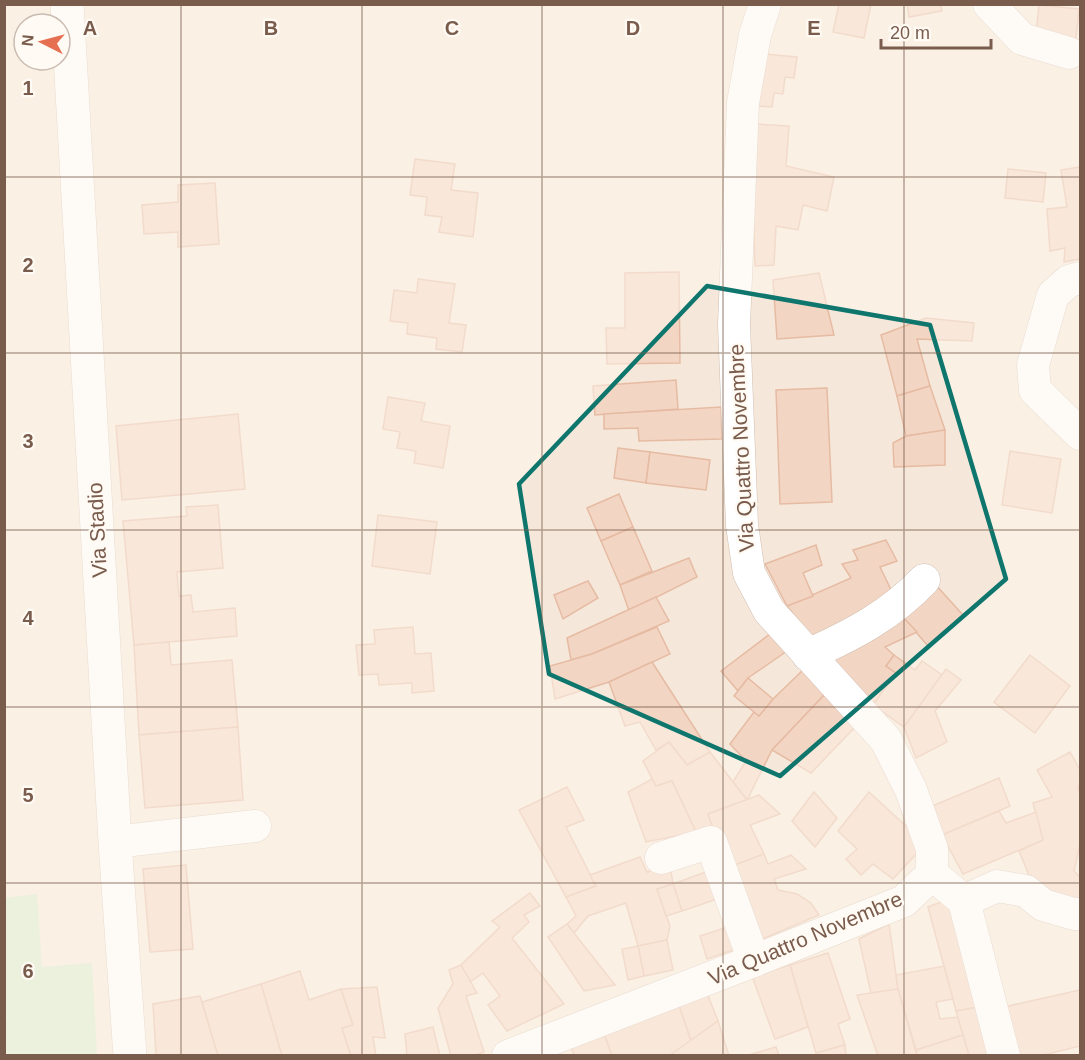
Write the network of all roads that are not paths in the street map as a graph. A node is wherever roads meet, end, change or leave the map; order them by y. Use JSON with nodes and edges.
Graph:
{"nodes":[{"id":1,"x":67,"y":4,"type":"edge"},
{"id":2,"x":765,"y":4,"type":"edge"},
{"id":3,"x":989,"y":4,"type":"edge"},
{"id":4,"x":1069,"y":53,"type":"dead end"},
{"id":5,"x":1080,"y":278,"type":"edge"},
{"id":6,"x":1080,"y":434,"type":"edge"},
{"id":7,"x":924,"y":580,"type":"dead end"},
{"id":8,"x":808,"y":655,"type":"junction"},
{"id":9,"x":255,"y":826,"type":"dead end"},
{"id":10,"x":115,"y":842,"type":"junction"},
{"id":11,"x":661,"y":858,"type":"dead end"},
{"id":12,"x":932,"y":874,"type":"junction"},
{"id":13,"x":964,"y":901,"type":"junction"},
{"id":14,"x":1080,"y":914,"type":"edge"},
{"id":15,"x":754,"y":961,"type":"junction"},
{"id":16,"x":130,"y":1056,"type":"edge"},
{"id":17,"x":508,"y":1056,"type":"edge"},
{"id":18,"x":1004,"y":1056,"type":"edge"}],
"edges":[{"from":1,"to":10,"type":"street","name":"Via Stadio"},
{"from":2,"to":8,"type":"street","name":"Via Quattro Novembre"},
{"from":3,"to":4,"type":"street"},
{"from":5,"to":6,"type":"street"},
{"from":7,"to":8,"type":"street"},
{"from":8,"to":12,"type":"street","name":"Via Quattro Novembre"},
{"from":9,"to":10,"type":"street"},
{"from":10,"to":16,"type":"street","name":"Via Stadio"},
{"from":11,"to":15,"type":"street"},
{"from":12,"to":13,"type":"street"},
{"from":12,"to":15,"type":"street","name":"Via Quattro Novembre"},
{"from":13,"to":14,"type":"street"},
{"from":13,"to":18,"type":"street"},
{"from":15,"to":17,"type":"street","name":"Via Quattro Novembre"}]}
